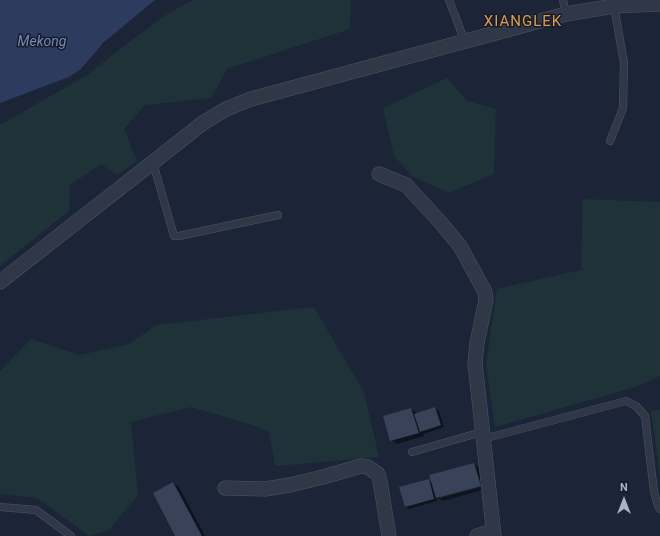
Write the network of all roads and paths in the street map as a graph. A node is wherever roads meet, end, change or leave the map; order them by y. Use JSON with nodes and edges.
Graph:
{"nodes":[{"id":1,"x":449,"y":0,"type":"edge"},
{"id":2,"x":563,"y":0,"type":"edge"},
{"id":3,"x":660,"y":4,"type":"edge"},
{"id":4,"x":614,"y":6,"type":"junction"},
{"id":5,"x":566,"y":14,"type":"junction"},
{"id":6,"x":465,"y":42,"type":"junction"},
{"id":7,"x":610,"y":141,"type":"dead end"},
{"id":8,"x":153,"y":162,"type":"junction"},
{"id":9,"x":380,"y":174,"type":"dead end"},
{"id":10,"x":278,"y":215,"type":"dead end"},
{"id":11,"x":0,"y":282,"type":"edge"},
{"id":12,"x":483,"y":436,"type":"junction"},
{"id":13,"x":412,"y":452,"type":"dead end"},
{"id":14,"x":225,"y":488,"type":"dead end"},
{"id":15,"x":0,"y":507,"type":"edge"},
{"id":16,"x":660,"y":509,"type":"edge"},
{"id":17,"x":494,"y":533,"type":"edge"},
{"id":18,"x":71,"y":536,"type":"edge"},
{"id":19,"x":389,"y":536,"type":"edge"},
{"id":20,"x":477,"y":536,"type":"edge"}],
"edges":[{"from":1,"to":6,"type":"lane"},
{"from":2,"to":5,"type":"lane"},
{"from":3,"to":4,"type":"street"},
{"from":4,"to":5,"type":"street"},
{"from":4,"to":7,"type":"lane"},
{"from":5,"to":6,"type":"street"},
{"from":6,"to":8,"type":"street"},
{"from":8,"to":10,"type":"lane"},
{"from":8,"to":11,"type":"street"},
{"from":9,"to":12,"type":"street"},
{"from":12,"to":13,"type":"lane"},
{"from":12,"to":16,"type":"lane"},
{"from":12,"to":17,"type":"street"},
{"from":14,"to":19,"type":"street"},
{"from":15,"to":18,"type":"lane"},
{"from":17,"to":20,"type":"street"}]}
